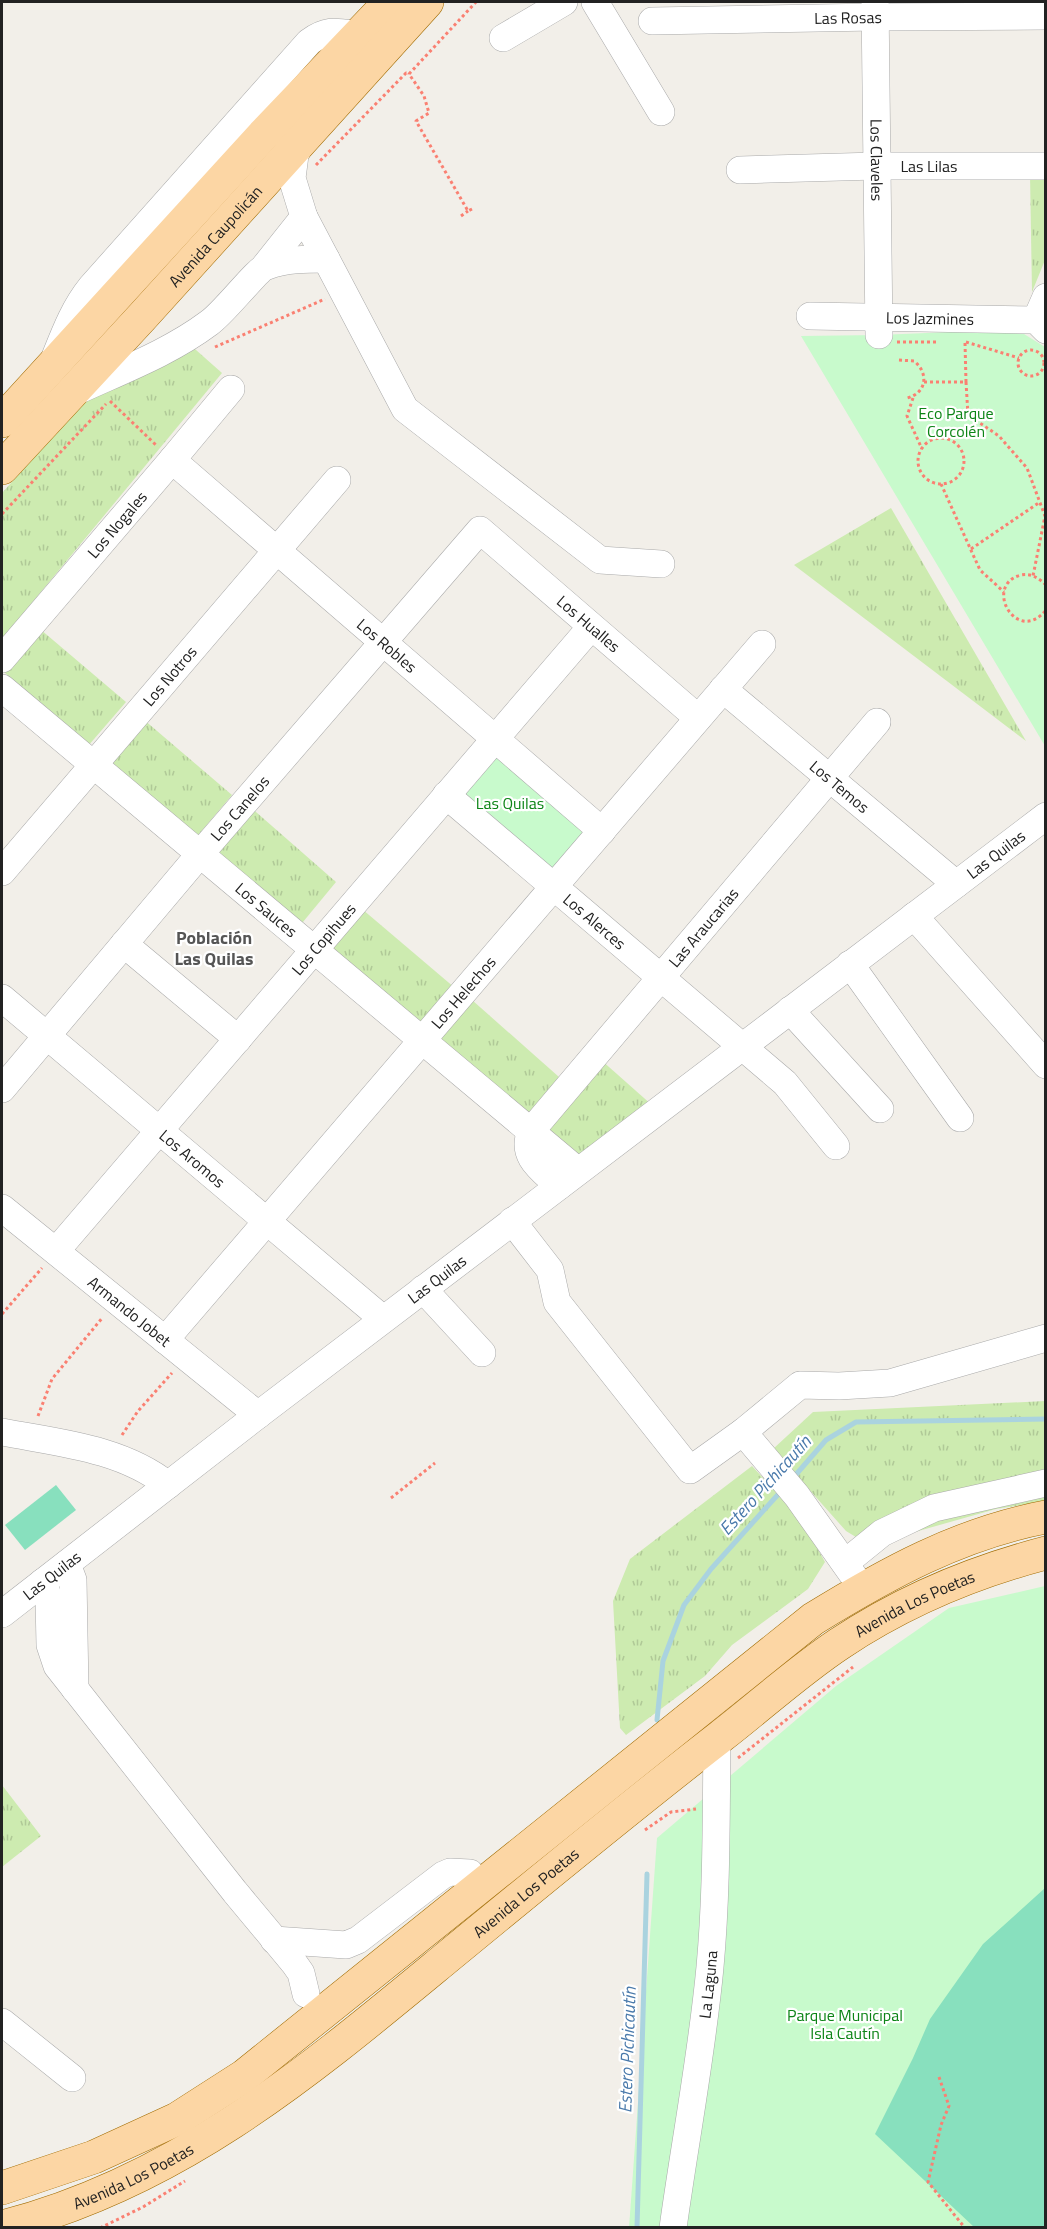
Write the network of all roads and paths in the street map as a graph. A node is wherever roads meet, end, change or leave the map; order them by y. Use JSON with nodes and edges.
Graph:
{"nodes":[{"id":1,"x":390,"y":2,"type":"edge"},
{"id":2,"x":427,"y":2,"type":"edge"},
{"id":3,"x":477,"y":2,"type":"edge"},
{"id":4,"x":564,"y":2,"type":"edge"},
{"id":5,"x":595,"y":2,"type":"edge"},
{"id":6,"x":875,"y":9,"type":"edge"},
{"id":7,"x":1046,"y":16,"type":"edge"},
{"id":8,"x":652,"y":21,"type":"dead end"},
{"id":9,"x":360,"y":35,"type":"junction"},
{"id":10,"x":503,"y":38,"type":"dead end"},
{"id":11,"x":661,"y":112,"type":"dead end"},
{"id":12,"x":306,"y":135,"type":"junction"},
{"id":13,"x":876,"y":166,"type":"junction"},
{"id":14,"x":1046,"y":166,"type":"edge"},
{"id":15,"x":740,"y":170,"type":"dead end"},
{"id":16,"x":472,"y":209,"type":"dead end"},
{"id":17,"x":468,"y":211,"type":"junction"},
{"id":18,"x":461,"y":216,"type":"dead end"},
{"id":19,"x":304,"y":217,"type":"junction"},
{"id":20,"x":326,"y":259,"type":"junction"},
{"id":21,"x":146,"y":263,"type":"junction"},
{"id":22,"x":265,"y":266,"type":"junction"},
{"id":23,"x":343,"y":291,"type":"junction"},
{"id":24,"x":1042,"y":315,"type":"edge"},
{"id":25,"x":810,"y":316,"type":"dead end"},
{"id":26,"x":142,"y":317,"type":"junction"},
{"id":27,"x":885,"y":331,"type":"junction"},
{"id":28,"x":204,"y":341,"type":"junction"},
{"id":29,"x":942,"y":342,"type":"dead end"},
{"id":30,"x":1019,"y":358,"type":"junction"},
{"id":31,"x":899,"y":360,"type":"dead end"},
{"id":32,"x":51,"y":364,"type":"junction"},
{"id":33,"x":1041,"y":371,"type":"junction"},
{"id":34,"x":1046,"y":374,"type":"edge"},
{"id":35,"x":924,"y":382,"type":"junction"},
{"id":36,"x":966,"y":382,"type":"junction"},
{"id":37,"x":231,"y":389,"type":"dead end"},
{"id":38,"x":70,"y":395,"type":"junction"},
{"id":39,"x":117,"y":395,"type":"dead end"},
{"id":40,"x":913,"y":397,"type":"junction"},
{"id":41,"x":907,"y":398,"type":"dead end"},
{"id":42,"x":110,"y":401,"type":"junction"},
{"id":43,"x":2,"y":421,"type":"edge"},
{"id":44,"x":922,"y":449,"type":"junction"},
{"id":45,"x":172,"y":460,"type":"junction"},
{"id":46,"x":2,"y":468,"type":"edge"},
{"id":47,"x":337,"y":480,"type":"dead end"},
{"id":48,"x":941,"y":484,"type":"junction"},
{"id":49,"x":1040,"y":502,"type":"junction"},
{"id":50,"x":2,"y":514,"type":"edge"},
{"id":51,"x":480,"y":530,"type":"joint"},
{"id":52,"x":971,"y":549,"type":"junction"},
{"id":53,"x":276,"y":550,"type":"junction"},
{"id":54,"x":661,"y":564,"type":"dead end"},
{"id":55,"x":1033,"y":576,"type":"junction"},
{"id":56,"x":1046,"y":585,"type":"edge"},
{"id":57,"x":1004,"y":592,"type":"junction"},
{"id":58,"x":1046,"y":610,"type":"edge"},
{"id":59,"x":591,"y":627,"type":"junction"},
{"id":60,"x":384,"y":643,"type":"junction"},
{"id":61,"x":762,"y":644,"type":"dead end"},
{"id":62,"x":2,"y":659,"type":"edge"},
{"id":63,"x":2,"y":688,"type":"edge"},
{"id":64,"x":723,"y":689,"type":"junction"},
{"id":65,"x":698,"y":718,"type":"junction"},
{"id":66,"x":877,"y":722,"type":"dead end"},
{"id":67,"x":495,"y":738,"type":"junction"},
{"id":68,"x":94,"y":765,"type":"junction"},
{"id":69,"x":830,"y":777,"type":"junction"},
{"id":70,"x":447,"y":795,"type":"junction"},
{"id":71,"x":1045,"y":818,"type":"edge"},
{"id":72,"x":602,"y":831,"type":"junction"},
{"id":73,"x":200,"y":854,"type":"junction"},
{"id":74,"x":2,"y":872,"type":"edge"},
{"id":75,"x":956,"y":884,"type":"junction"},
{"id":76,"x":554,"y":886,"type":"junction"},
{"id":77,"x":914,"y":916,"type":"junction"},
{"id":78,"x":124,"y":944,"type":"junction"},
{"id":79,"x":315,"y":950,"type":"junction"},
{"id":80,"x":850,"y":964,"type":"junction"},
{"id":81,"x":662,"y":976,"type":"junction"},
{"id":82,"x":2,"y":998,"type":"edge"},
{"id":83,"x":790,"y":1010,"type":"junction"},
{"id":84,"x":46,"y":1035,"type":"junction"},
{"id":85,"x":238,"y":1039,"type":"junction"},
{"id":86,"x":423,"y":1041,"type":"junction"},
{"id":87,"x":743,"y":1046,"type":"junction"},
{"id":88,"x":1046,"y":1065,"type":"edge"},
{"id":89,"x":2,"y":1089,"type":"edge"},
{"id":90,"x":880,"y":1108,"type":"dead end"},
{"id":91,"x":960,"y":1118,"type":"dead end"},
{"id":92,"x":159,"y":1131,"type":"junction"},
{"id":93,"x":531,"y":1131,"type":"junction"},
{"id":94,"x":836,"y":1146,"type":"dead end"},
{"id":95,"x":569,"y":1178,"type":"junction"},
{"id":96,"x":2,"y":1208,"type":"edge"},
{"id":97,"x":512,"y":1221,"type":"junction"},
{"id":98,"x":267,"y":1222,"type":"junction"},
{"id":99,"x":56,"y":1251,"type":"junction"},
{"id":100,"x":423,"y":1289,"type":"junction"},
{"id":101,"x":116,"y":1300,"type":"junction"},
{"id":102,"x":2,"y":1314,"type":"edge"},
{"id":103,"x":383,"y":1319,"type":"junction"},
{"id":104,"x":1046,"y":1338,"type":"edge"},
{"id":105,"x":165,"y":1340,"type":"junction"},
{"id":106,"x":482,"y":1353,"type":"dead end"},
{"id":107,"x":186,"y":1357,"type":"junction"},
{"id":108,"x":258,"y":1415,"type":"junction"},
{"id":109,"x":2,"y":1432,"type":"edge"},
{"id":110,"x":743,"y":1432,"type":"junction"},
{"id":111,"x":30,"y":1437,"type":"junction"},
{"id":112,"x":108,"y":1454,"type":"junction"},
{"id":113,"x":435,"y":1463,"type":"dead end"},
{"id":114,"x":1046,"y":1483,"type":"edge"},
{"id":115,"x":168,"y":1485,"type":"junction"},
{"id":116,"x":391,"y":1498,"type":"dead end"},
{"id":117,"x":1046,"y":1517,"type":"edge"},
{"id":118,"x":1046,"y":1553,"type":"edge"},
{"id":119,"x":67,"y":1564,"type":"junction"},
{"id":120,"x":854,"y":1576,"type":"junction"},
{"id":121,"x":43,"y":1582,"type":"junction"},
{"id":122,"x":10,"y":1607,"type":"edge"},
{"id":123,"x":50,"y":1645,"type":"junction"},
{"id":124,"x":861,"y":1661,"type":"dead end"},
{"id":125,"x":75,"y":1689,"type":"junction"},
{"id":126,"x":724,"y":1751,"type":"junction"},
{"id":127,"x":608,"y":1783,"type":"junction"},
{"id":128,"x":470,"y":1873,"type":"joint"},
{"id":129,"x":280,"y":1947,"type":"junction"},
{"id":130,"x":306,"y":1994,"type":"joint"},
{"id":131,"x":2,"y":2022,"type":"edge"},
{"id":132,"x":939,"y":2077,"type":"dead end"},
{"id":133,"x":72,"y":2078,"type":"dead end"},
{"id":134,"x":154,"y":2130,"type":"junction"},
{"id":135,"x":2,"y":2188,"type":"edge"},
{"id":136,"x":2,"y":2227,"type":"edge"},
{"id":137,"x":673,"y":2228,"type":"edge"},
{"id":138,"x":965,"y":2228,"type":"edge"}],
"edges":[{"from":1,"to":9,"type":"main road","name":"Avenida Caupolicán"},
{"from":2,"to":12,"type":"main road","name":"Avenida Caupolicán"},
{"from":3,"to":17,"type":"path"},
{"from":4,"to":10,"type":"street"},
{"from":5,"to":11,"type":"street"},
{"from":6,"to":7,"type":"street","name":"Las Rosas"},
{"from":6,"to":8,"type":"street","name":"Las Rosas"},
{"from":6,"to":13,"type":"street","name":"Los Claveles"},
{"from":9,"to":21,"type":"main road","name":"Avenida Caupolicán"},
{"from":9,"to":32,"type":"street","name":"Avenida Caupolicán"},
{"from":12,"to":19,"type":"street"},
{"from":12,"to":26,"type":"main road","name":"Avenida Caupolicán"},
{"from":13,"to":14,"type":"street","name":"Las Lilas"},
{"from":13,"to":15,"type":"street","name":"Las Lilas"},
{"from":13,"to":27,"type":"street","name":"Los Claveles"},
{"from":16,"to":17,"type":"path"},
{"from":17,"to":18,"type":"path"},
{"from":19,"to":20,"type":"street"},
{"from":19,"to":22,"type":"street"},
{"from":20,"to":22,"type":"street"},
{"from":20,"to":23,"type":"street"},
{"from":21,"to":26,"type":"main road"},
{"from":21,"to":32,"type":"main road","name":"Avenida Caupolicán"},
{"from":22,"to":28,"type":"street"},
{"from":23,"to":28,"type":"path"},
{"from":23,"to":54,"type":"street"},
{"from":24,"to":27,"type":"street","name":"Los Jazmines"},
{"from":25,"to":27,"type":"street","name":"Los Jazmines"},
{"from":26,"to":28,"type":"street"},
{"from":26,"to":38,"type":"main road","name":"Avenida Caupolicán"},
{"from":27,"to":29,"type":"path"},
{"from":28,"to":38,"type":"street"},
{"from":30,"to":33,"type":"path"},
{"from":30,"to":33,"type":"path"},
{"from":30,"to":36,"type":"path"},
{"from":31,"to":35,"type":"path"},
{"from":32,"to":43,"type":"main road","name":"Avenida Caupolicán"},
{"from":33,"to":34,"type":"path"},
{"from":35,"to":36,"type":"path"},
{"from":35,"to":40,"type":"path"},
{"from":36,"to":49,"type":"path"},
{"from":37,"to":45,"type":"street","name":"Los Nogales"},
{"from":38,"to":46,"type":"main road","name":"Avenida Caupolicán"},
{"from":39,"to":42,"type":"path"},
{"from":40,"to":41,"type":"path"},
{"from":40,"to":44,"type":"path"},
{"from":42,"to":45,"type":"path"},
{"from":42,"to":50,"type":"path"},
{"from":44,"to":48,"type":"path"},
{"from":44,"to":48,"type":"path"},
{"from":45,"to":53,"type":"street","name":"Los Robles"},
{"from":45,"to":62,"type":"street","name":"Los Nogales"},
{"from":47,"to":53,"type":"street","name":"Los Notros"},
{"from":48,"to":52,"type":"path"},
{"from":49,"to":52,"type":"path"},
{"from":49,"to":55,"type":"path"},
{"from":51,"to":59,"type":"street","name":"Los Hualles"},
{"from":51,"to":60,"type":"street","name":"Los Canelos"},
{"from":52,"to":57,"type":"path"},
{"from":53,"to":60,"type":"street","name":"Los Robles"},
{"from":53,"to":68,"type":"street","name":"Los Notros"},
{"from":55,"to":56,"type":"path"},
{"from":55,"to":57,"type":"path"},
{"from":57,"to":58,"type":"path"},
{"from":59,"to":65,"type":"street","name":"Los Hualles"},
{"from":59,"to":67,"type":"street","name":"Los Copihues"},
{"from":60,"to":67,"type":"street","name":"Los Robles"},
{"from":60,"to":73,"type":"street","name":"Los Canelos"},
{"from":61,"to":64,"type":"street","name":"Los Helechos"},
{"from":63,"to":68,"type":"street","name":"Los Sauces"},
{"from":64,"to":65,"type":"street","name":"Los Helechos"},
{"from":64,"to":69,"type":"street","name":"Los Temos"},
{"from":65,"to":72,"type":"street","name":"Los Helechos"},
{"from":66,"to":69,"type":"street","name":"Las Araucarias"},
{"from":67,"to":70,"type":"street","name":"Los Copihues"},
{"from":67,"to":72,"type":"street","name":"Los Robles"},
{"from":68,"to":73,"type":"street","name":"Los Sauces"},
{"from":68,"to":74,"type":"street","name":"Los Notros"},
{"from":69,"to":75,"type":"street","name":"Los Temos"},
{"from":69,"to":81,"type":"street","name":"Las Araucarias"},
{"from":70,"to":76,"type":"street","name":"Los Alerces"},
{"from":70,"to":79,"type":"street","name":"Los Copihues"},
{"from":71,"to":75,"type":"street","name":"Las Quilas"},
{"from":72,"to":76,"type":"street","name":"Los Helechos"},
{"from":73,"to":78,"type":"street","name":"Los Canelos"},
{"from":73,"to":79,"type":"street","name":"Los Sauces"},
{"from":75,"to":77,"type":"street","name":"Las Quilas"},
{"from":76,"to":81,"type":"street","name":"Los Alerces"},
{"from":76,"to":86,"type":"street","name":"Los Helechos"},
{"from":77,"to":80,"type":"street","name":"Las Quilas"},
{"from":77,"to":88,"type":"street"},
{"from":78,"to":84,"type":"street","name":"Los Canelos"},
{"from":78,"to":85,"type":"street"},
{"from":79,"to":85,"type":"street","name":"Los Copihues"},
{"from":79,"to":86,"type":"street","name":"Los Sauces"},
{"from":80,"to":83,"type":"street","name":"Las Quilas"},
{"from":80,"to":91,"type":"street"},
{"from":81,"to":87,"type":"street","name":"Los Alerces"},
{"from":81,"to":93,"type":"street","name":"Las Araucarias"},
{"from":82,"to":84,"type":"street","name":"Los Aromos"},
{"from":83,"to":87,"type":"street","name":"Las Quilas"},
{"from":83,"to":90,"type":"street"},
{"from":84,"to":89,"type":"street","name":"Los Canelos"},
{"from":84,"to":92,"type":"street","name":"Los Aromos"},
{"from":85,"to":92,"type":"street","name":"Los Copihues"},
{"from":86,"to":93,"type":"street","name":"Los Sauces"},
{"from":86,"to":98,"type":"street","name":"Los Helechos"},
{"from":87,"to":94,"type":"street","name":"Los Alerces"},
{"from":87,"to":95,"type":"street","name":"Las Quilas"},
{"from":92,"to":98,"type":"street","name":"Los Aromos"},
{"from":92,"to":99,"type":"street","name":"Los Copihues"},
{"from":93,"to":95,"type":"street","name":"Los Sauces"},
{"from":95,"to":97,"type":"street","name":"Las Quilas"},
{"from":96,"to":99,"type":"street","name":"Armando Jobet"},
{"from":97,"to":100,"type":"street","name":"Las Quilas"},
{"from":97,"to":110,"type":"street"},
{"from":98,"to":103,"type":"street","name":"Los Aromos"},
{"from":98,"to":105,"type":"street","name":"Los Helechos"},
{"from":99,"to":101,"type":"street","name":"Armando Jobet"},
{"from":99,"to":102,"type":"path"},
{"from":100,"to":103,"type":"street","name":"Las Quilas"},
{"from":100,"to":106,"type":"street"},
{"from":101,"to":105,"type":"street","name":"Armando Jobet"},
{"from":101,"to":111,"type":"path"},
{"from":103,"to":108,"type":"street","name":"Las Quilas"},
{"from":104,"to":110,"type":"street"},
{"from":105,"to":107,"type":"street","name":"Armando Jobet"},
{"from":107,"to":108,"type":"street","name":"Armando Jobet"},
{"from":107,"to":112,"type":"path"},
{"from":108,"to":115,"type":"street","name":"Las Quilas"},
{"from":109,"to":111,"type":"street"},
{"from":110,"to":120,"type":"street"},
{"from":111,"to":112,"type":"street"},
{"from":112,"to":115,"type":"street"},
{"from":113,"to":116,"type":"path"},
{"from":114,"to":120,"type":"street"},
{"from":115,"to":119,"type":"street","name":"Las Quilas"},
{"from":117,"to":120,"type":"main road","name":"Avenida Los Poetas"},
{"from":118,"to":126,"type":"main road","name":"Avenida Los Poetas"},
{"from":119,"to":121,"type":"street","name":"Las Quilas"},
{"from":119,"to":125,"type":"street"},
{"from":120,"to":127,"type":"main road","name":"Avenida Los Poetas"},
{"from":121,"to":122,"type":"street","name":"Las Quilas"},
{"from":121,"to":123,"type":"street"},
{"from":122,"to":123,"type":"street"},
{"from":123,"to":125,"type":"street"},
{"from":124,"to":126,"type":"path"},
{"from":125,"to":129,"type":"street"},
{"from":126,"to":136,"type":"main road","name":"Avenida Los Poetas"},
{"from":126,"to":137,"type":"street","name":"La Laguna"},
{"from":127,"to":128,"type":"main road"},
{"from":127,"to":134,"type":"main road","name":"Avenida Los Poetas"},
{"from":128,"to":129,"type":"street"},
{"from":129,"to":130,"type":"street"},
{"from":130,"to":134,"type":"main road"},
{"from":131,"to":133,"type":"street"},
{"from":132,"to":138,"type":"path"},
{"from":134,"to":135,"type":"main road","name":"Avenida Los Poetas"}]}
